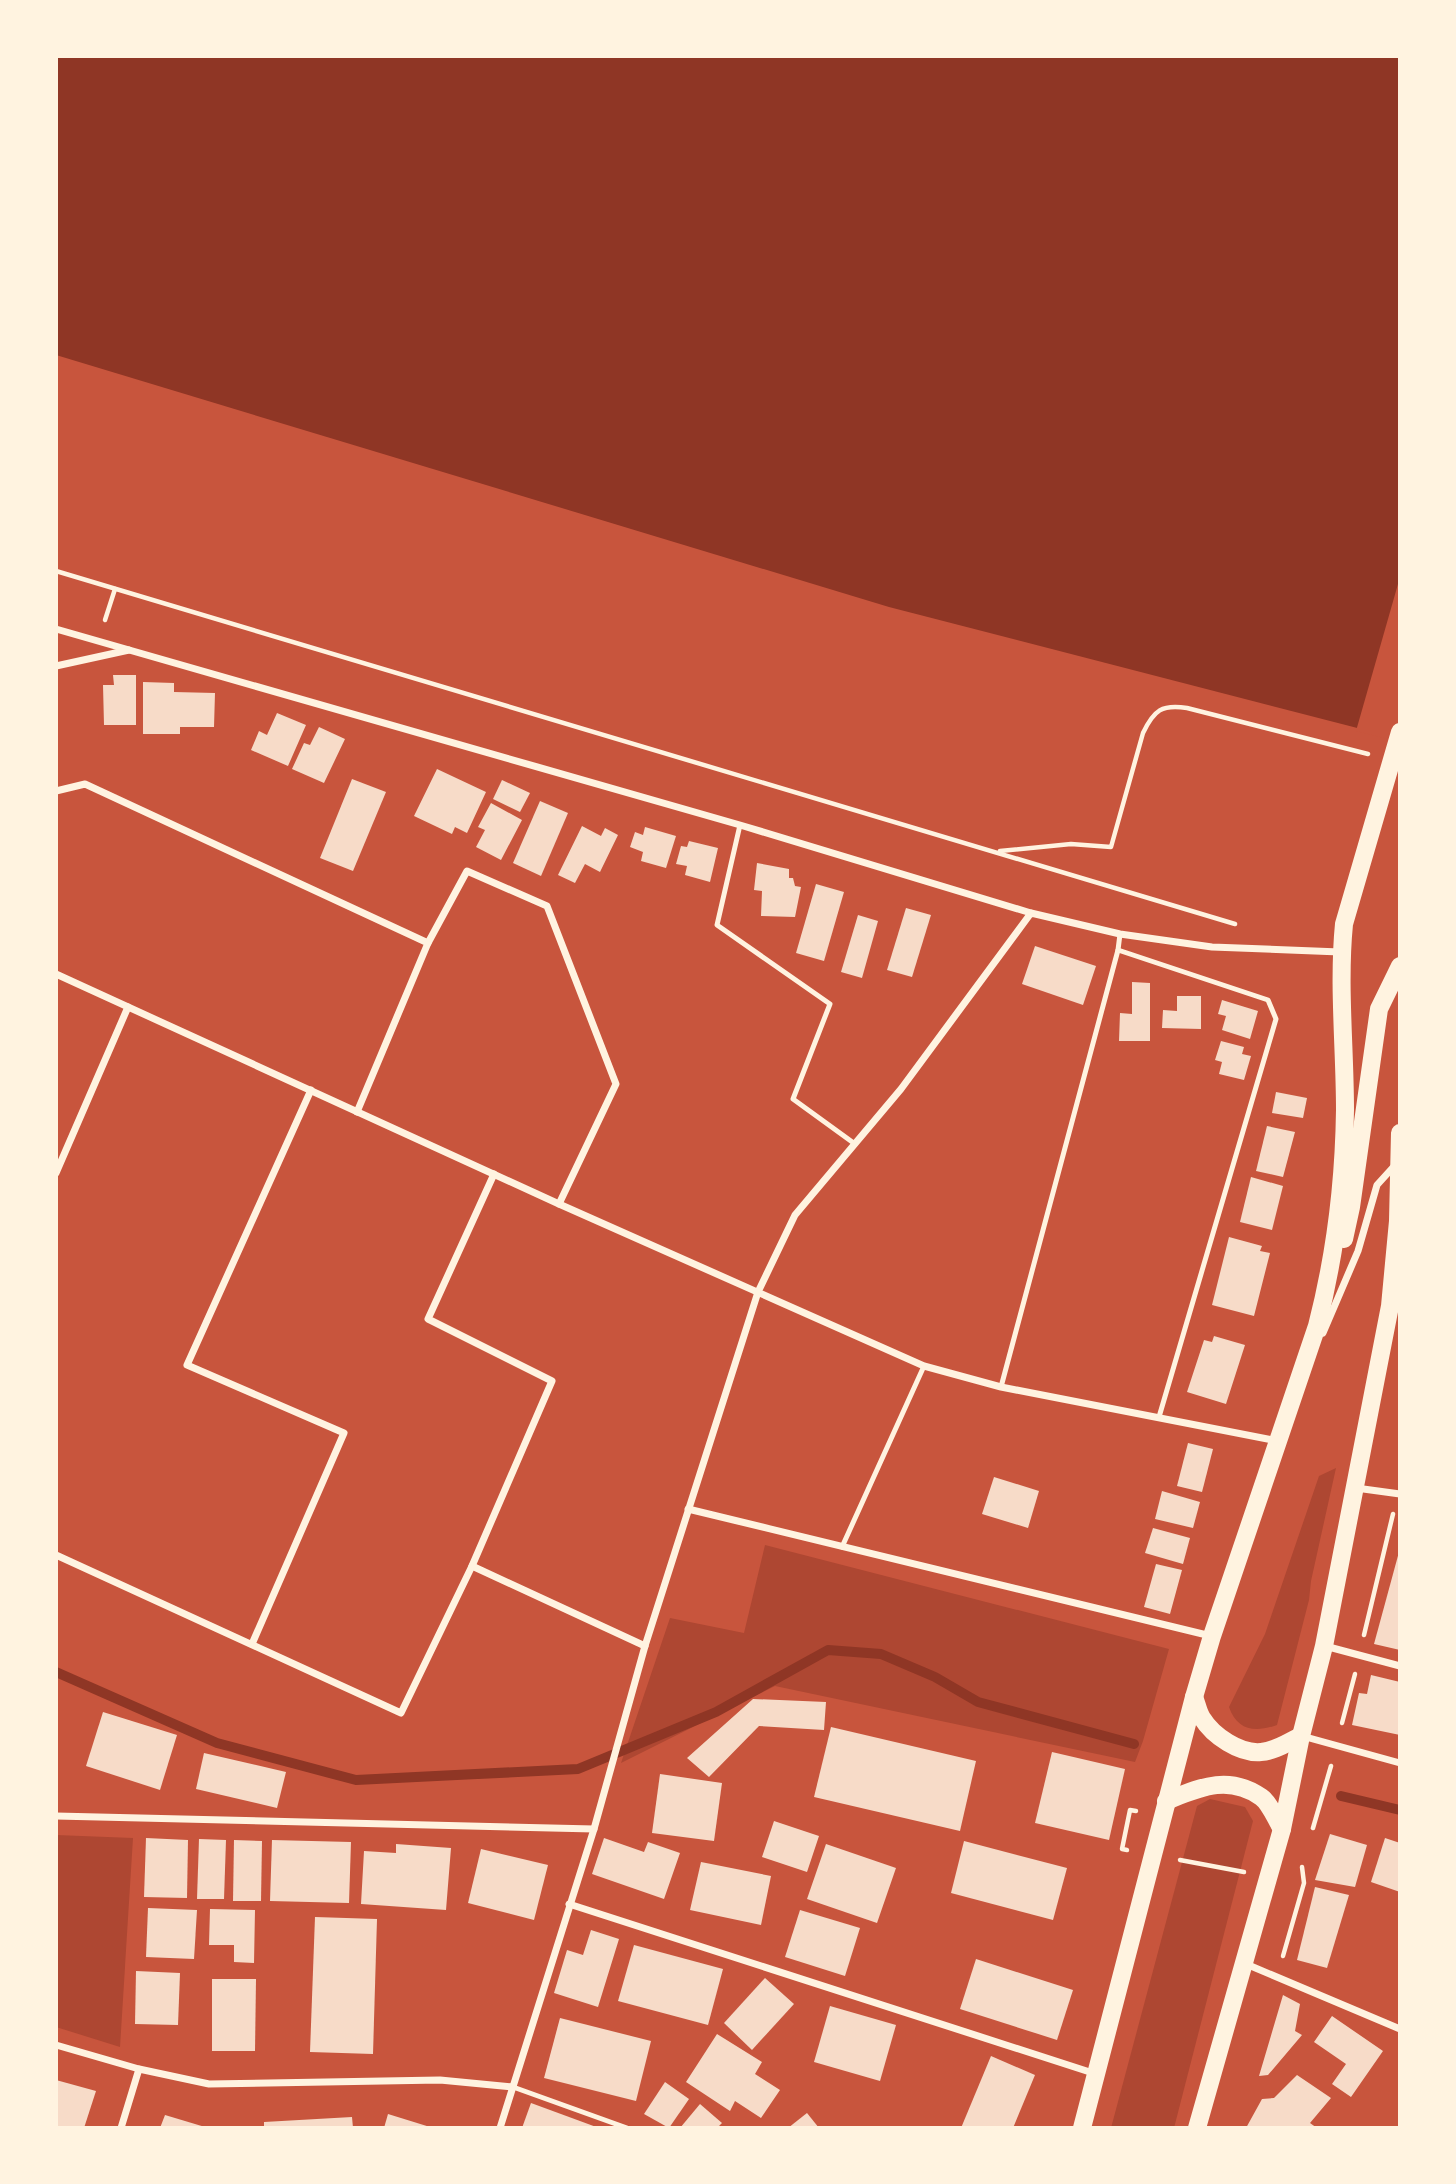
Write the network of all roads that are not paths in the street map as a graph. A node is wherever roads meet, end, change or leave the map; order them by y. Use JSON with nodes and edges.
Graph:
{"nodes":[{"id":1,"x":56,"y":629,"type":"edge"},
{"id":2,"x":133,"y":649,"type":"junction"},
{"id":3,"x":56,"y":666,"type":"edge"},
{"id":4,"x":1400,"y":732,"type":"edge"},
{"id":5,"x":56,"y":791,"type":"edge"},
{"id":6,"x":740,"y":825,"type":"junction"},
{"id":7,"x":1031,"y":913,"type":"junction"},
{"id":8,"x":1119,"y":934,"type":"junction"},
{"id":9,"x":428,"y":943,"type":"junction"},
{"id":10,"x":1118,"y":950,"type":"junction"},
{"id":11,"x":1341,"y":952,"type":"junction"},
{"id":12,"x":1400,"y":966,"type":"edge"},
{"id":13,"x":56,"y":974,"type":"edge"},
{"id":14,"x":128,"y":1007,"type":"junction"},
{"id":15,"x":311,"y":1090,"type":"junction"},
{"id":16,"x":357,"y":1112,"type":"junction"},
{"id":17,"x":1400,"y":1133,"type":"edge"},
{"id":18,"x":855,"y":1144,"type":"junction"},
{"id":19,"x":1399,"y":1161,"type":"edge"},
{"id":20,"x":56,"y":1172,"type":"edge"},
{"id":21,"x":494,"y":1174,"type":"junction"},
{"id":22,"x":559,"y":1204,"type":"junction"},
{"id":23,"x":1330,"y":1275,"type":"junction"},
{"id":24,"x":758,"y":1292,"type":"junction"},
{"id":25,"x":924,"y":1366,"type":"junction"},
{"id":26,"x":1001,"y":1387,"type":"junction"},
{"id":27,"x":1293,"y":1397,"type":"junction"},
{"id":28,"x":1159,"y":1417,"type":"junction"},
{"id":29,"x":1278,"y":1441,"type":"junction"},
{"id":30,"x":1355,"y":1488,"type":"junction"},
{"id":31,"x":1400,"y":1494,"type":"edge"},
{"id":32,"x":688,"y":1509,"type":"junction"},
{"id":33,"x":842,"y":1547,"type":"junction"},
{"id":34,"x":56,"y":1555,"type":"edge"},
{"id":35,"x":471,"y":1566,"type":"junction"},
{"id":36,"x":1212,"y":1636,"type":"junction"},
{"id":37,"x":252,"y":1644,"type":"junction"},
{"id":38,"x":645,"y":1646,"type":"junction"},
{"id":39,"x":1324,"y":1646,"type":"junction"},
{"id":40,"x":1400,"y":1667,"type":"edge"},
{"id":41,"x":1194,"y":1697,"type":"junction"},
{"id":42,"x":1301,"y":1736,"type":"junction"},
{"id":43,"x":1400,"y":1763,"type":"edge"},
{"id":44,"x":1166,"y":1801,"type":"junction"},
{"id":45,"x":56,"y":1816,"type":"edge"},
{"id":46,"x":594,"y":1829,"type":"junction"},
{"id":47,"x":1282,"y":1829,"type":"junction"},
{"id":48,"x":569,"y":1904,"type":"junction"},
{"id":49,"x":1244,"y":1963,"type":"junction"},
{"id":50,"x":1400,"y":2029,"type":"edge"},
{"id":51,"x":56,"y":2045,"type":"edge"},
{"id":52,"x":139,"y":2069,"type":"junction"},
{"id":53,"x":1097,"y":2074,"type":"junction"},
{"id":54,"x":513,"y":2087,"type":"junction"},
{"id":55,"x":121,"y":2128,"type":"edge"},
{"id":56,"x":500,"y":2128,"type":"edge"},
{"id":57,"x":627,"y":2128,"type":"edge"},
{"id":58,"x":1082,"y":2128,"type":"edge"},
{"id":59,"x":1198,"y":2128,"type":"edge"}],
"edges":[{"from":1,"to":2,"type":"street"},
{"from":2,"to":3,"type":"street"},
{"from":2,"to":6,"type":"street"},
{"from":4,"to":11,"type":"main road"},
{"from":5,"to":9,"type":"street"},
{"from":6,"to":7,"type":"street"},
{"from":6,"to":18,"type":"lane"},
{"from":7,"to":8,"type":"street"},
{"from":7,"to":18,"type":"street"},
{"from":8,"to":10,"type":"lane"},
{"from":8,"to":11,"type":"street"},
{"from":9,"to":16,"type":"street"},
{"from":9,"to":22,"type":"street"},
{"from":10,"to":26,"type":"lane"},
{"from":10,"to":28,"type":"lane"},
{"from":11,"to":23,"type":"main road"},
{"from":12,"to":23,"type":"main road"},
{"from":13,"to":14,"type":"street"},
{"from":14,"to":15,"type":"street"},
{"from":14,"to":20,"type":"street"},
{"from":15,"to":16,"type":"street"},
{"from":15,"to":37,"type":"street"},
{"from":16,"to":21,"type":"street"},
{"from":17,"to":19,"type":"main road"},
{"from":18,"to":24,"type":"street"},
{"from":19,"to":27,"type":"street"},
{"from":19,"to":30,"type":"main road"},
{"from":21,"to":22,"type":"street"},
{"from":21,"to":35,"type":"street"},
{"from":22,"to":24,"type":"street"},
{"from":23,"to":27,"type":"main road"},
{"from":24,"to":25,"type":"street"},
{"from":24,"to":32,"type":"street"},
{"from":25,"to":26,"type":"street"},
{"from":25,"to":33,"type":"lane"},
{"from":26,"to":28,"type":"street"},
{"from":27,"to":29,"type":"main road"},
{"from":28,"to":29,"type":"street"},
{"from":29,"to":36,"type":"main road"},
{"from":30,"to":31,"type":"street"},
{"from":30,"to":39,"type":"main road"},
{"from":32,"to":33,"type":"street"},
{"from":32,"to":38,"type":"street"},
{"from":33,"to":36,"type":"street"},
{"from":34,"to":37,"type":"street"},
{"from":35,"to":37,"type":"street"},
{"from":35,"to":38,"type":"street"},
{"from":36,"to":41,"type":"main road"},
{"from":38,"to":46,"type":"street"},
{"from":39,"to":40,"type":"street"},
{"from":39,"to":42,"type":"main road"},
{"from":41,"to":42,"type":"main road"},
{"from":41,"to":44,"type":"main road"},
{"from":42,"to":43,"type":"street"},
{"from":42,"to":47,"type":"main road"},
{"from":44,"to":47,"type":"main road"},
{"from":44,"to":53,"type":"main road"},
{"from":45,"to":46,"type":"street"},
{"from":46,"to":48,"type":"street"},
{"from":47,"to":49,"type":"main road"},
{"from":48,"to":53,"type":"street"},
{"from":48,"to":54,"type":"street"},
{"from":49,"to":50,"type":"street"},
{"from":49,"to":59,"type":"main road"},
{"from":51,"to":52,"type":"street"},
{"from":52,"to":54,"type":"street"},
{"from":52,"to":55,"type":"street"},
{"from":53,"to":58,"type":"main road"},
{"from":54,"to":56,"type":"street"},
{"from":54,"to":57,"type":"lane"}]}
